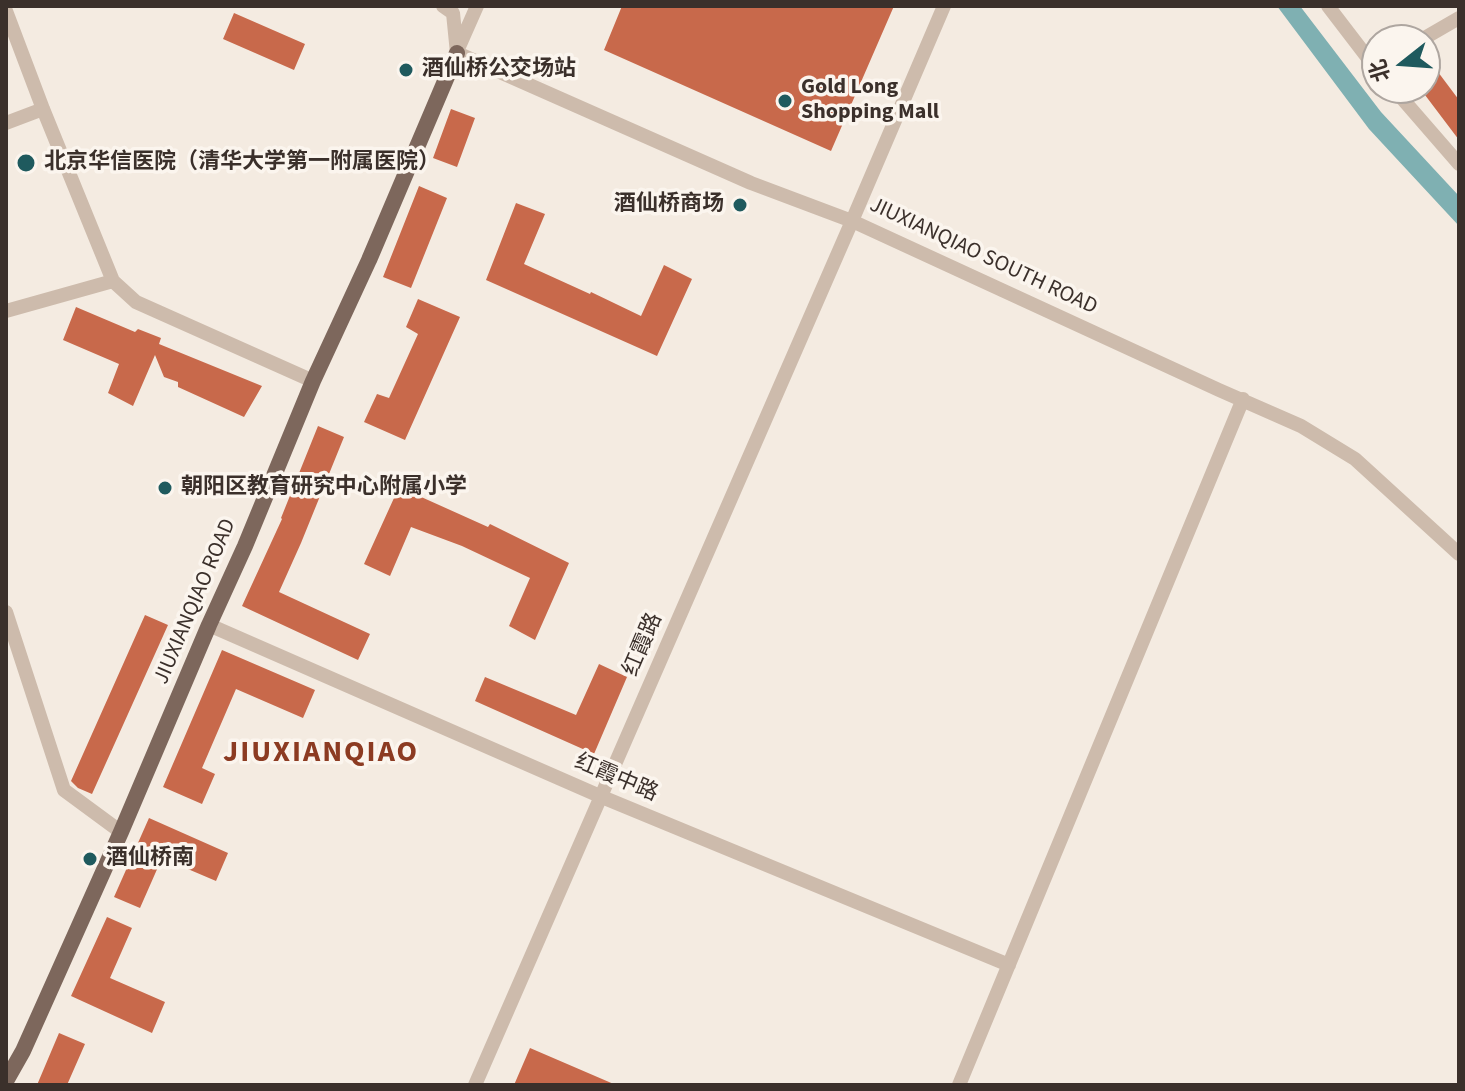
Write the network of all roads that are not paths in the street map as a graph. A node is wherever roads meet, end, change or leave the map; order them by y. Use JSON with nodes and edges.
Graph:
{"nodes":[{"id":1,"x":443,"y":6,"type":"edge"},
{"id":2,"x":477,"y":6,"type":"edge"},
{"id":3,"x":944,"y":6,"type":"edge"},
{"id":4,"x":1328,"y":6,"type":"edge"},
{"id":5,"x":6,"y":11,"type":"edge"},
{"id":6,"x":1459,"y":18,"type":"edge"},
{"id":7,"x":1441,"y":28,"type":"edge"},
{"id":8,"x":1361,"y":48,"type":"edge"},
{"id":9,"x":457,"y":53,"type":"junction"},
{"id":10,"x":1407,"y":104,"type":"edge"},
{"id":11,"x":43,"y":109,"type":"junction"},
{"id":12,"x":6,"y":123,"type":"edge"},
{"id":13,"x":1459,"y":164,"type":"edge"},
{"id":14,"x":852,"y":221,"type":"junction"},
{"id":15,"x":113,"y":281,"type":"junction"},
{"id":16,"x":6,"y":311,"type":"edge"},
{"id":17,"x":313,"y":381,"type":"junction"},
{"id":18,"x":1243,"y":399,"type":"junction"},
{"id":19,"x":1459,"y":554,"type":"edge"},
{"id":20,"x":6,"y":612,"type":"edge"},
{"id":21,"x":209,"y":625,"type":"junction"},
{"id":22,"x":602,"y":797,"type":"junction"},
{"id":23,"x":121,"y":832,"type":"junction"},
{"id":24,"x":1009,"y":965,"type":"junction"},
{"id":25,"x":6,"y":1081,"type":"edge"},
{"id":26,"x":475,"y":1085,"type":"edge"},
{"id":27,"x":959,"y":1085,"type":"edge"}],
"edges":[{"from":1,"to":9,"type":"street"},
{"from":2,"to":9,"type":"street","name":"JIUXIANQIAO ROAD"},
{"from":3,"to":14,"type":"street","name":"红霞路"},
{"from":4,"to":8,"type":"street"},
{"from":5,"to":11,"type":"street"},
{"from":6,"to":7,"type":"street"},
{"from":9,"to":14,"type":"street","name":"JIUXIANQIAO SOUTH ROAD"},
{"from":9,"to":17,"type":"main road","name":"JIUXIANQIAO ROAD"},
{"from":10,"to":13,"type":"street"},
{"from":11,"to":12,"type":"street"},
{"from":11,"to":15,"type":"street"},
{"from":14,"to":18,"type":"street","name":"JIUXIANQIAO SOUTH ROAD"},
{"from":14,"to":22,"type":"street","name":"红霞路"},
{"from":15,"to":16,"type":"street"},
{"from":15,"to":17,"type":"street"},
{"from":17,"to":21,"type":"main road","name":"JIUXIANQIAO ROAD"},
{"from":18,"to":19,"type":"street","name":"JIUXIANQIAO SOUTH ROAD"},
{"from":18,"to":24,"type":"street"},
{"from":20,"to":23,"type":"street"},
{"from":21,"to":22,"type":"street","name":"红霞中路"},
{"from":21,"to":23,"type":"main road","name":"JIUXIANQIAO ROAD"},
{"from":22,"to":24,"type":"street","name":"红霞中路"},
{"from":22,"to":26,"type":"street","name":"红霞路"},
{"from":23,"to":25,"type":"main road","name":"JIUXIANQIAO ROAD"},
{"from":24,"to":27,"type":"street"}]}
